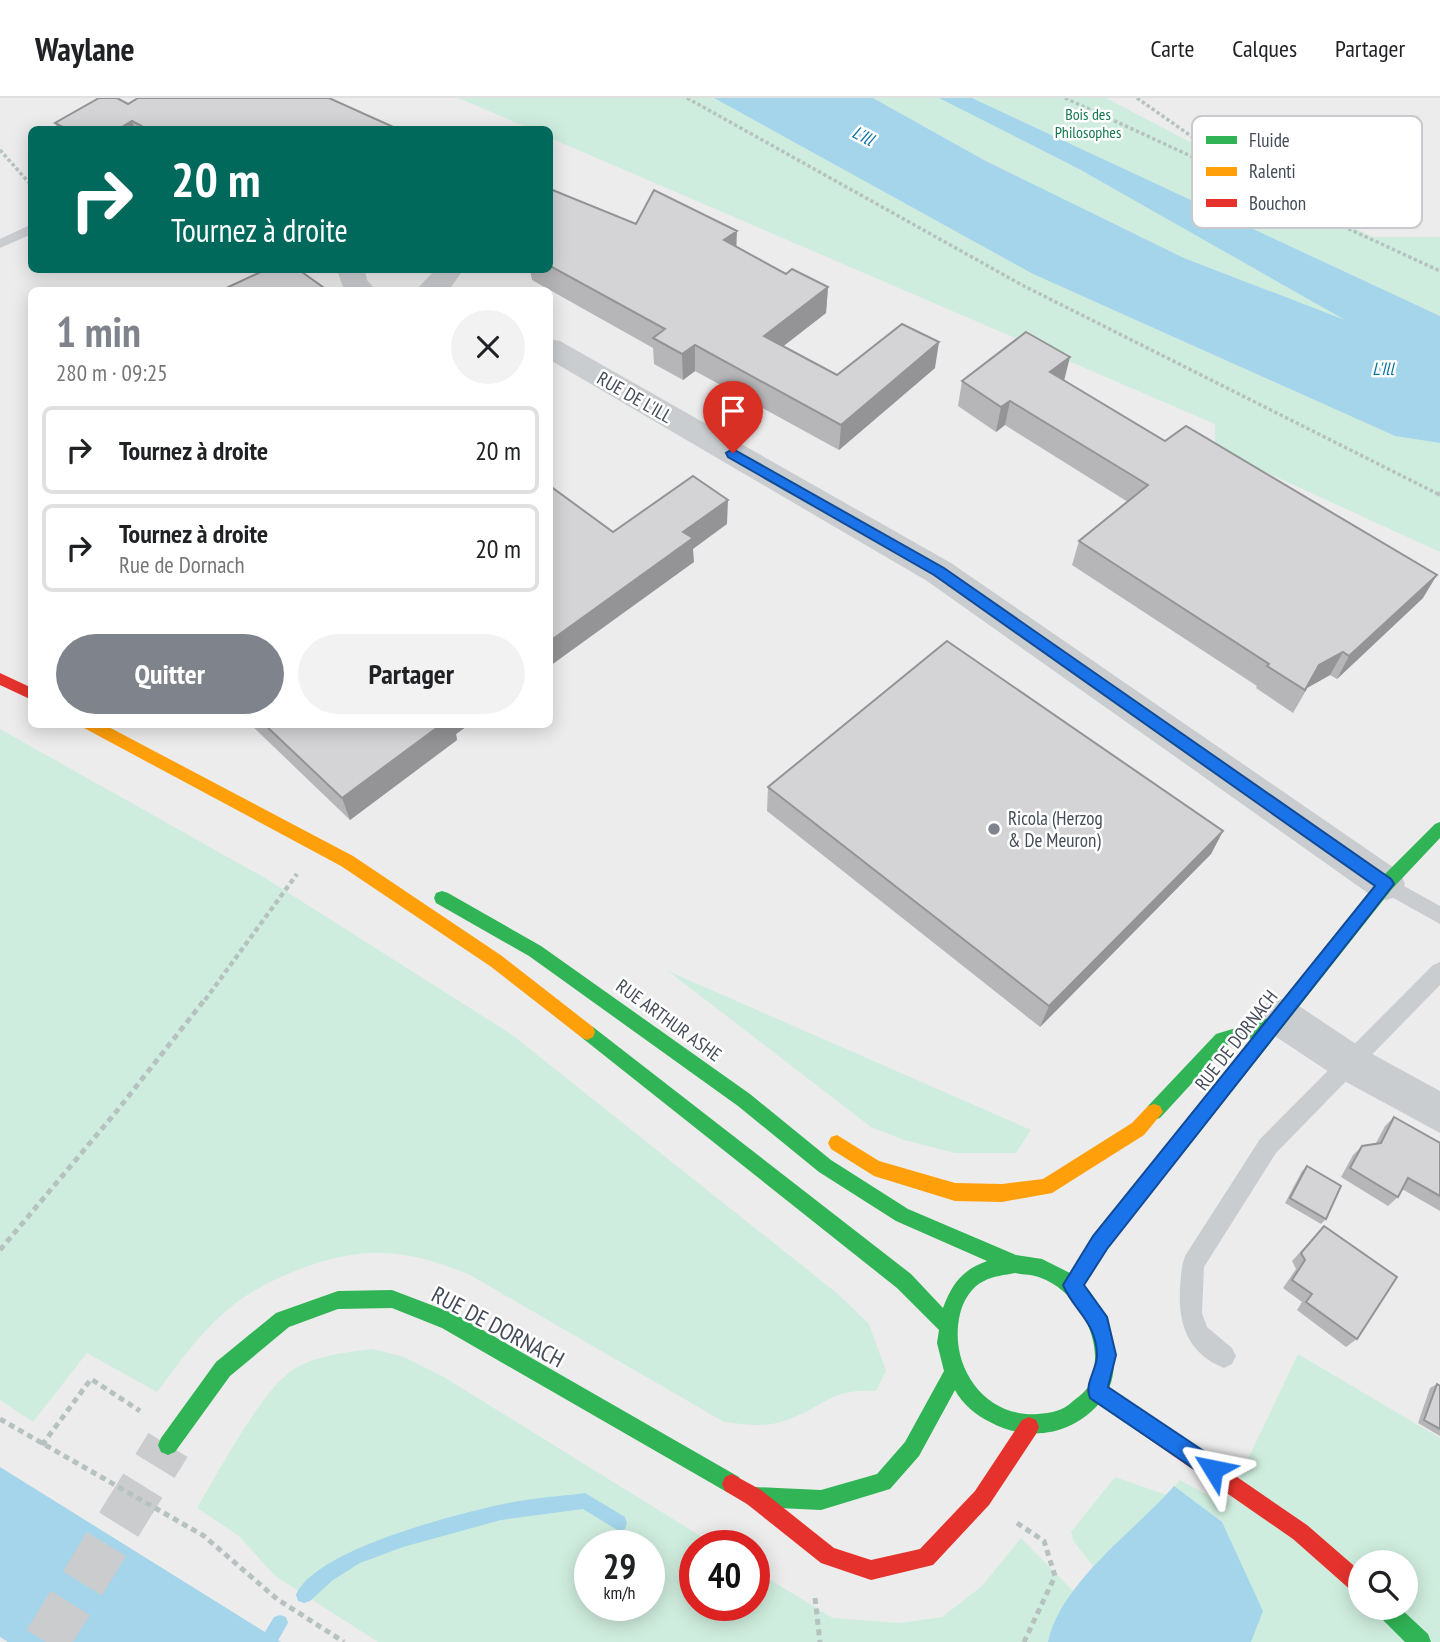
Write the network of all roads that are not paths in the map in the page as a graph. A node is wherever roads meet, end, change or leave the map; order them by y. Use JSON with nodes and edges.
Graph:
{"nodes":[{"id":1,"x":28,"y":230,"type":"edge"},
{"id":2,"x":0,"y":244,"type":"edge"},
{"id":3,"x":553,"y":350,"type":"edge"},
{"id":4,"x":0,"y":679,"type":"edge"},
{"id":5,"x":28,"y":693,"type":"edge"},
{"id":6,"x":97,"y":728,"type":"edge"},
{"id":7,"x":288,"y":828,"type":"junction"},
{"id":8,"x":1440,"y":828,"type":"edge"},
{"id":9,"x":395,"y":873,"type":"dead end"},
{"id":10,"x":1386,"y":884,"type":"junction"},
{"id":11,"x":432,"y":892,"type":"dead end"},
{"id":12,"x":1440,"y":916,"type":"edge"},
{"id":13,"x":1440,"y":971,"type":"edge"},
{"id":14,"x":577,"y":980,"type":"junction"},
{"id":15,"x":625,"y":993,"type":"dead end"},
{"id":16,"x":1278,"y":1021,"type":"junction"},
{"id":17,"x":1350,"y":1063,"type":"junction"},
{"id":18,"x":1440,"y":1113,"type":"edge"},
{"id":19,"x":829,"y":1137,"type":"dead end"},
{"id":20,"x":1015,"y":1264,"type":"junction"},
{"id":21,"x":1073,"y":1285,"type":"junction"},
{"id":22,"x":946,"y":1324,"type":"junction"},
{"id":23,"x":1224,"y":1356,"type":"dead end"},
{"id":24,"x":953,"y":1374,"type":"junction"},
{"id":25,"x":1097,"y":1391,"type":"junction"},
{"id":26,"x":1029,"y":1427,"type":"junction"},
{"id":27,"x":168,"y":1445,"type":"tunnel mouth"},
{"id":28,"x":754,"y":1497,"type":"junction"},
{"id":29,"x":1348,"y":1574,"type":"edge"},
{"id":30,"x":1397,"y":1620,"type":"edge"},
{"id":31,"x":1420,"y":1642,"type":"edge"}],
"edges":[{"from":1,"to":2,"type":"lane"},
{"from":3,"to":10,"type":"street","name":"RUE DE L'ILL"},
{"from":4,"to":5,"type":"main road"},
{"from":6,"to":7,"type":"main road"},
{"from":7,"to":9,"type":"main road"},
{"from":7,"to":22,"type":"main road"},
{"from":8,"to":10,"type":"main road","name":"RUE DE DORNACH"},
{"from":10,"to":12,"type":"lane"},
{"from":10,"to":16,"type":"main road","name":"RUE DE DORNACH"},
{"from":11,"to":14,"type":"main road","name":"RUE ARTHUR ASHE"},
{"from":13,"to":17,"type":"lane"},
{"from":14,"to":15,"type":"main road"},
{"from":14,"to":20,"type":"main road","name":"RUE ARTHUR ASHE"},
{"from":16,"to":17,"type":"street"},
{"from":16,"to":19,"type":"main road"},
{"from":16,"to":21,"type":"main road","name":"RUE DE DORNACH"},
{"from":17,"to":18,"type":"street"},
{"from":17,"to":23,"type":"lane"},
{"from":20,"to":21,"type":"main road"},
{"from":20,"to":22,"type":"main road"},
{"from":21,"to":25,"type":"main road"},
{"from":22,"to":24,"type":"main road"},
{"from":24,"to":26,"type":"main road"},
{"from":24,"to":28,"type":"main road","name":"RUE DE DORNACH"},
{"from":25,"to":26,"type":"main road"},
{"from":25,"to":29,"type":"main road"},
{"from":26,"to":28,"type":"main road","name":"RUE DE DORNACH"},
{"from":27,"to":28,"type":"main road","name":"RUE DE DORNACH"},
{"from":30,"to":31,"type":"main road"}]}
